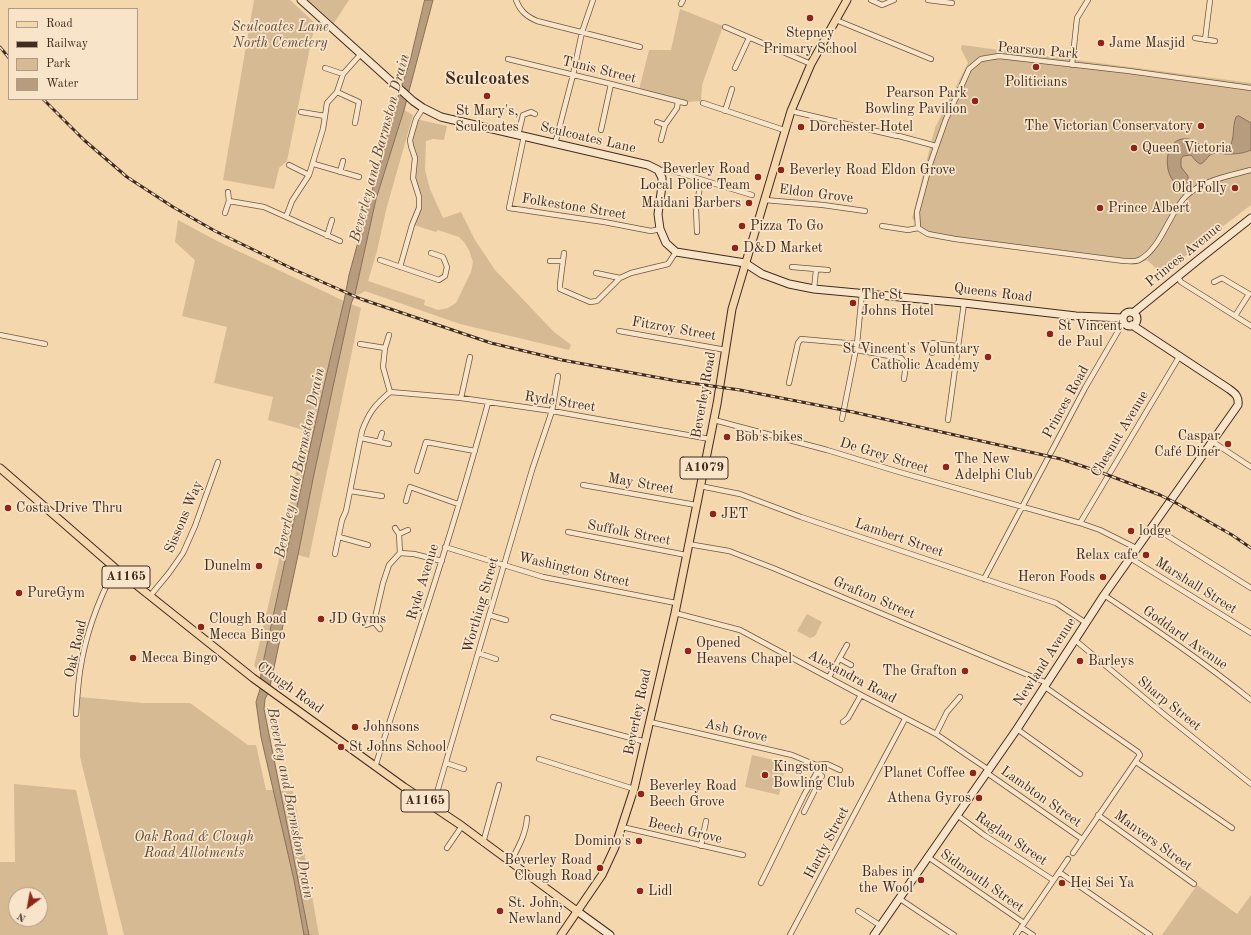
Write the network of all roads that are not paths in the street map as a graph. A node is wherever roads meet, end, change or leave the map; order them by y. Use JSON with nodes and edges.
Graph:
{"nodes":[{"id":1,"x":301,"y":0,"type":"edge"},
{"id":2,"x":516,"y":0,"type":"edge"},
{"id":3,"x":593,"y":0,"type":"edge"},
{"id":4,"x":847,"y":0,"type":"edge"},
{"id":5,"x":871,"y":0,"type":"edge"},
{"id":6,"x":894,"y":0,"type":"edge"},
{"id":7,"x":928,"y":0,"type":"edge"},
{"id":8,"x":1088,"y":0,"type":"edge"},
{"id":9,"x":1210,"y":0,"type":"edge"},
{"id":10,"x":952,"y":3,"type":"dead end"},
{"id":11,"x":836,"y":20,"type":"junction"},
{"id":12,"x":725,"y":26,"type":"dead end"},
{"id":13,"x":582,"y":32,"type":"junction"},
{"id":14,"x":748,"y":38,"type":"junction"},
{"id":15,"x":1195,"y":38,"type":"dead end"},
{"id":16,"x":1205,"y":40,"type":"junction"},
{"id":17,"x":1215,"y":42,"type":"dead end"},
{"id":18,"x":640,"y":48,"type":"dead end"},
{"id":19,"x":360,"y":55,"type":"junction"},
{"id":20,"x":508,"y":59,"type":"dead end"},
{"id":21,"x":931,"y":59,"type":"dead end"},
{"id":22,"x":811,"y":64,"type":"junction"},
{"id":23,"x":1072,"y":65,"type":"junction"},
{"id":24,"x":325,"y":68,"type":"dead end"},
{"id":25,"x":735,"y":68,"type":"dead end"},
{"id":26,"x":343,"y":74,"type":"junction"},
{"id":27,"x":573,"y":74,"type":"junction"},
{"id":28,"x":611,"y":84,"type":"junction"},
{"id":29,"x":1251,"y":88,"type":"edge"},
{"id":30,"x":732,"y":89,"type":"dead end"},
{"id":31,"x":337,"y":92,"type":"junction"},
{"id":32,"x":678,"y":101,"type":"junction"},
{"id":33,"x":685,"y":103,"type":"dead end"},
{"id":34,"x":703,"y":103,"type":"dead end"},
{"id":35,"x":423,"y":108,"type":"junction"},
{"id":36,"x":725,"y":111,"type":"junction"},
{"id":37,"x":791,"y":111,"type":"junction"},
{"id":38,"x":301,"y":112,"type":"dead end"},
{"id":39,"x":535,"y":114,"type":"dead end"},
{"id":40,"x":325,"y":116,"type":"junction"},
{"id":41,"x":657,"y":122,"type":"dead end"},
{"id":42,"x":355,"y":123,"type":"dead end"},
{"id":43,"x":665,"y":125,"type":"junction"},
{"id":44,"x":601,"y":130,"type":"dead end"},
{"id":45,"x":784,"y":130,"type":"junction"},
{"id":46,"x":521,"y":135,"type":"junction"},
{"id":47,"x":661,"y":140,"type":"dead end"},
{"id":48,"x":555,"y":144,"type":"junction"},
{"id":49,"x":936,"y":146,"type":"junction"},
{"id":50,"x":343,"y":161,"type":"dead end"},
{"id":51,"x":314,"y":164,"type":"junction"},
{"id":52,"x":289,"y":165,"type":"dead end"},
{"id":53,"x":658,"y":170,"type":"junction"},
{"id":54,"x":1251,"y":170,"type":"edge"},
{"id":55,"x":340,"y":172,"type":"junction"},
{"id":56,"x":310,"y":175,"type":"junction"},
{"id":57,"x":359,"y":177,"type":"dead end"},
{"id":58,"x":701,"y":181,"type":"junction"},
{"id":59,"x":228,"y":192,"type":"dead end"},
{"id":60,"x":752,"y":195,"type":"dead end"},
{"id":61,"x":765,"y":200,"type":"junction"},
{"id":62,"x":228,"y":201,"type":"junction"},
{"id":63,"x":865,"y":211,"type":"dead end"},
{"id":64,"x":225,"y":213,"type":"dead end"},
{"id":65,"x":286,"y":217,"type":"junction"},
{"id":66,"x":1251,"y":218,"type":"edge"},
{"id":67,"x":332,"y":220,"type":"dead end"},
{"id":68,"x":882,"y":226,"type":"dead end"},
{"id":69,"x":918,"y":228,"type":"junction"},
{"id":70,"x":660,"y":229,"type":"junction"},
{"id":71,"x":697,"y":232,"type":"dead end"},
{"id":72,"x":326,"y":236,"type":"junction"},
{"id":73,"x":340,"y":241,"type":"dead end"},
{"id":74,"x":676,"y":252,"type":"junction"},
{"id":75,"x":431,"y":253,"type":"dead end"},
{"id":76,"x":564,"y":253,"type":"dead end"},
{"id":77,"x":380,"y":260,"type":"dead end"},
{"id":78,"x":550,"y":260,"type":"dead end"},
{"id":79,"x":562,"y":261,"type":"junction"},
{"id":80,"x":745,"y":264,"type":"junction"},
{"id":81,"x":400,"y":267,"type":"junction"},
{"id":82,"x":792,"y":267,"type":"dead end"},
{"id":83,"x":816,"y":270,"type":"junction"},
{"id":84,"x":828,"y":270,"type":"dead end"},
{"id":85,"x":596,"y":273,"type":"dead end"},
{"id":86,"x":1177,"y":276,"type":"junction"},
{"id":87,"x":620,"y":278,"type":"junction"},
{"id":88,"x":1214,"y":282,"type":"dead end"},
{"id":89,"x":814,"y":289,"type":"junction"},
{"id":90,"x":862,"y":293,"type":"junction"},
{"id":91,"x":964,"y":303,"type":"junction"},
{"id":92,"x":1133,"y":313,"type":"junction"},
{"id":93,"x":1235,"y":316,"type":"junction"},
{"id":94,"x":1123,"y":320,"type":"junction"},
{"id":95,"x":1132,"y":325,"type":"junction"},
{"id":96,"x":1251,"y":326,"type":"edge"},
{"id":97,"x":619,"y":331,"type":"dead end"},
{"id":98,"x":0,"y":335,"type":"edge"},
{"id":99,"x":389,"y":335,"type":"dead end"},
{"id":100,"x":45,"y":344,"type":"dead end"},
{"id":101,"x":360,"y":344,"type":"dead end"},
{"id":102,"x":857,"y":344,"type":"junction"},
{"id":103,"x":958,"y":346,"type":"junction"},
{"id":104,"x":385,"y":348,"type":"junction"},
{"id":105,"x":726,"y":350,"type":"junction"},
{"id":106,"x":856,"y":350,"type":"junction"},
{"id":107,"x":932,"y":353,"type":"dead end"},
{"id":108,"x":470,"y":357,"type":"dead end"},
{"id":109,"x":1179,"y":357,"type":"junction"},
{"id":110,"x":558,"y":376,"type":"dead end"},
{"id":111,"x":904,"y":379,"type":"dead end"},
{"id":112,"x":789,"y":383,"type":"dead end"},
{"id":113,"x":390,"y":392,"type":"junction"},
{"id":114,"x":461,"y":398,"type":"junction"},
{"id":115,"x":488,"y":403,"type":"junction"},
{"id":116,"x":552,"y":411,"type":"junction"},
{"id":117,"x":842,"y":419,"type":"dead end"},
{"id":118,"x":714,"y":420,"type":"junction"},
{"id":119,"x":948,"y":420,"type":"dead end"},
{"id":120,"x":382,"y":433,"type":"dead end"},
{"id":121,"x":361,"y":438,"type":"junction"},
{"id":122,"x":710,"y":439,"type":"junction"},
{"id":123,"x":379,"y":442,"type":"junction"},
{"id":124,"x":1213,"y":442,"type":"junction"},
{"id":125,"x":390,"y":444,"type":"dead end"},
{"id":126,"x":475,"y":451,"type":"junction"},
{"id":127,"x":218,"y":462,"type":"dead end"},
{"id":128,"x":1251,"y":467,"type":"edge"},
{"id":129,"x":0,"y":468,"type":"edge"},
{"id":130,"x":417,"y":471,"type":"dead end"},
{"id":131,"x":583,"y":485,"type":"dead end"},
{"id":132,"x":700,"y":486,"type":"junction"},
{"id":133,"x":350,"y":491,"type":"junction"},
{"id":134,"x":382,"y":496,"type":"dead end"},
{"id":135,"x":406,"y":501,"type":"dead end"},
{"id":136,"x":458,"y":504,"type":"junction"},
{"id":137,"x":696,"y":505,"type":"junction"},
{"id":138,"x":1023,"y":507,"type":"junction"},
{"id":139,"x":1080,"y":523,"type":"junction"},
{"id":140,"x":1152,"y":526,"type":"junction"},
{"id":141,"x":395,"y":528,"type":"dead end"},
{"id":142,"x":408,"y":530,"type":"dead end"},
{"id":143,"x":568,"y":532,"type":"dead end"},
{"id":144,"x":400,"y":534,"type":"junction"},
{"id":145,"x":338,"y":537,"type":"junction"},
{"id":146,"x":368,"y":544,"type":"dead end"},
{"id":147,"x":688,"y":544,"type":"junction"},
{"id":148,"x":445,"y":548,"type":"junction"},
{"id":149,"x":1136,"y":548,"type":"junction"},
{"id":150,"x":400,"y":553,"type":"junction"},
{"id":151,"x":335,"y":554,"type":"dead end"},
{"id":152,"x":686,"y":555,"type":"junction"},
{"id":153,"x":1130,"y":558,"type":"junction"},
{"id":154,"x":442,"y":561,"type":"junction"},
{"id":155,"x":504,"y":565,"type":"junction"},
{"id":156,"x":115,"y":568,"type":"junction"},
{"id":157,"x":984,"y":579,"type":"junction"},
{"id":158,"x":1251,"y":588,"type":"edge"},
{"id":159,"x":1104,"y":595,"type":"junction"},
{"id":160,"x":150,"y":596,"type":"junction"},
{"id":161,"x":676,"y":603,"type":"junction"},
{"id":162,"x":675,"y":613,"type":"junction"},
{"id":163,"x":490,"y":615,"type":"junction"},
{"id":164,"x":506,"y":620,"type":"dead end"},
{"id":165,"x":374,"y":622,"type":"junction"},
{"id":166,"x":1086,"y":623,"type":"junction"},
{"id":167,"x":366,"y":625,"type":"dead end"},
{"id":168,"x":380,"y":629,"type":"dead end"},
{"id":169,"x":1251,"y":633,"type":"edge"},
{"id":170,"x":1075,"y":640,"type":"junction"},
{"id":171,"x":847,"y":645,"type":"dead end"},
{"id":172,"x":478,"y":653,"type":"junction"},
{"id":173,"x":496,"y":659,"type":"dead end"},
{"id":174,"x":840,"y":659,"type":"junction"},
{"id":175,"x":851,"y":665,"type":"dead end"},
{"id":176,"x":829,"y":677,"type":"junction"},
{"id":177,"x":1046,"y":685,"type":"junction"},
{"id":178,"x":861,"y":695,"type":"junction"},
{"id":179,"x":960,"y":697,"type":"dead end"},
{"id":180,"x":1251,"y":700,"type":"edge"},
{"id":181,"x":76,"y":714,"type":"dead end"},
{"id":182,"x":553,"y":717,"type":"dead end"},
{"id":183,"x":905,"y":719,"type":"junction"},
{"id":184,"x":650,"y":722,"type":"junction"},
{"id":185,"x":843,"y":722,"type":"dead end"},
{"id":186,"x":1017,"y":728,"type":"junction"},
{"id":187,"x":936,"y":734,"type":"junction"},
{"id":188,"x":646,"y":742,"type":"junction"},
{"id":189,"x":539,"y":759,"type":"dead end"},
{"id":190,"x":1136,"y":762,"type":"junction"},
{"id":191,"x":446,"y":763,"type":"junction"},
{"id":192,"x":816,"y":764,"type":"junction"},
{"id":193,"x":375,"y":767,"type":"junction"},
{"id":194,"x":464,"y":769,"type":"dead end"},
{"id":195,"x":840,"y":770,"type":"dead end"},
{"id":196,"x":988,"y":771,"type":"junction"},
{"id":197,"x":817,"y":772,"type":"junction"},
{"id":198,"x":1080,"y":774,"type":"dead end"},
{"id":199,"x":1251,"y":784,"type":"edge"},
{"id":200,"x":499,"y":785,"type":"dead end"},
{"id":201,"x":634,"y":789,"type":"junction"},
{"id":202,"x":432,"y":806,"type":"junction"},
{"id":203,"x":804,"y":812,"type":"dead end"},
{"id":204,"x":957,"y":815,"type":"junction"},
{"id":205,"x":1098,"y":815,"type":"junction"},
{"id":206,"x":527,"y":817,"type":"dead end"},
{"id":207,"x":706,"y":821,"type":"dead end"},
{"id":208,"x":462,"y":826,"type":"junction"},
{"id":209,"x":622,"y":827,"type":"junction"},
{"id":210,"x":1232,"y":828,"type":"dead end"},
{"id":211,"x":1082,"y":839,"type":"junction"},
{"id":212,"x":483,"y":843,"type":"junction"},
{"id":213,"x":701,"y":846,"type":"junction"},
{"id":214,"x":447,"y":848,"type":"dead end"},
{"id":215,"x":1072,"y":853,"type":"dead end"},
{"id":216,"x":743,"y":855,"type":"dead end"},
{"id":217,"x":928,"y":857,"type":"junction"},
{"id":218,"x":1068,"y":859,"type":"dead end"},
{"id":219,"x":510,"y":863,"type":"junction"},
{"id":220,"x":1059,"y":872,"type":"junction"},
{"id":221,"x":1053,"y":880,"type":"junction"},
{"id":222,"x":761,"y":883,"type":"dead end"},
{"id":223,"x":1194,"y":884,"type":"dead end"},
{"id":224,"x":900,"y":899,"type":"junction"},
{"id":225,"x":577,"y":911,"type":"junction"},
{"id":226,"x":858,"y":911,"type":"dead end"},
{"id":227,"x":1023,"y":925,"type":"junction"},
{"id":228,"x":881,"y":926,"type":"junction"},
{"id":229,"x":561,"y":935,"type":"edge"},
{"id":230,"x":610,"y":935,"type":"edge"},
{"id":231,"x":790,"y":935,"type":"edge"},
{"id":232,"x":874,"y":935,"type":"edge"},
{"id":233,"x":954,"y":935,"type":"edge"},
{"id":234,"x":1016,"y":935,"type":"edge"},
{"id":235,"x":1033,"y":935,"type":"edge"},
{"id":236,"x":1150,"y":935,"type":"edge"}],
"edges":[{"from":1,"to":19,"type":"street","name":"Sculcoates Lane"},
{"from":2,"to":13,"type":"street"},
{"from":3,"to":13,"type":"street"},
{"from":4,"to":11,"type":"main road","name":"Beverley Road","number":"A1079"},
{"from":5,"to":6,"type":"street"},
{"from":7,"to":10,"type":"street"},
{"from":8,"to":23,"type":"street"},
{"from":9,"to":16,"type":"street"},
{"from":11,"to":21,"type":"street"},
{"from":11,"to":22,"type":"main road","name":"Beverley Road","number":"A1079"},
{"from":12,"to":14,"type":"street"},
{"from":13,"to":18,"type":"street"},
{"from":13,"to":27,"type":"street"},
{"from":14,"to":22,"type":"street"},
{"from":14,"to":25,"type":"street"},
{"from":15,"to":16,"type":"street"},
{"from":16,"to":17,"type":"street"},
{"from":19,"to":26,"type":"street"},
{"from":19,"to":35,"type":"street","name":"Sculcoates Lane"},
{"from":20,"to":27,"type":"street","name":"Tunis Street"},
{"from":22,"to":37,"type":"main road","name":"Beverley Road","number":"A1079"},
{"from":23,"to":29,"type":"street","name":"Pearson Park"},
{"from":23,"to":49,"type":"street","name":"Pearson Park"},
{"from":24,"to":26,"type":"street"},
{"from":26,"to":31,"type":"street"},
{"from":27,"to":28,"type":"street","name":"Tunis Street"},
{"from":27,"to":48,"type":"street"},
{"from":28,"to":32,"type":"street","name":"Tunis Street"},
{"from":28,"to":44,"type":"street"},
{"from":30,"to":36,"type":"street"},
{"from":31,"to":40,"type":"street"},
{"from":31,"to":42,"type":"street"},
{"from":32,"to":33,"type":"street","name":"Tunis Street"},
{"from":32,"to":43,"type":"street"},
{"from":34,"to":36,"type":"street"},
{"from":35,"to":46,"type":"street","name":"Sculcoates Lane"},
{"from":35,"to":81,"type":"street"},
{"from":36,"to":45,"type":"street"},
{"from":37,"to":45,"type":"main road","name":"Beverley Road","number":"A1079"},
{"from":37,"to":49,"type":"street"},
{"from":38,"to":40,"type":"street"},
{"from":39,"to":46,"type":"street"},
{"from":40,"to":51,"type":"street"},
{"from":41,"to":43,"type":"street"},
{"from":43,"to":47,"type":"street"},
{"from":45,"to":61,"type":"main road","name":"Beverley Road","number":"A1079"},
{"from":46,"to":48,"type":"street","name":"Sculcoates Lane"},
{"from":46,"to":70,"type":"street","name":"Folkestone Street"},
{"from":48,"to":53,"type":"street","name":"Sculcoates Lane"},
{"from":49,"to":69,"type":"street","name":"Pearson Park"},
{"from":50,"to":55,"type":"street"},
{"from":51,"to":55,"type":"street"},
{"from":51,"to":56,"type":"street"},
{"from":52,"to":56,"type":"street"},
{"from":53,"to":58,"type":"street"},
{"from":53,"to":70,"type":"street"},
{"from":54,"to":69,"type":"street"},
{"from":55,"to":57,"type":"street"},
{"from":56,"to":65,"type":"street"},
{"from":58,"to":60,"type":"street"},
{"from":58,"to":71,"type":"street"},
{"from":59,"to":62,"type":"street"},
{"from":61,"to":63,"type":"street","name":"Eldon Grove"},
{"from":61,"to":80,"type":"main road","name":"Beverley Road","number":"A1079"},
{"from":62,"to":64,"type":"street"},
{"from":62,"to":65,"type":"street"},
{"from":65,"to":72,"type":"street"},
{"from":66,"to":86,"type":"street","name":"Princes Avenue"},
{"from":67,"to":72,"type":"street"},
{"from":68,"to":69,"type":"street"},
{"from":70,"to":74,"type":"street"},
{"from":72,"to":73,"type":"street"},
{"from":74,"to":80,"type":"street"},
{"from":74,"to":87,"type":"street"},
{"from":75,"to":81,"type":"street"},
{"from":76,"to":79,"type":"street"},
{"from":77,"to":81,"type":"street"},
{"from":78,"to":79,"type":"street"},
{"from":79,"to":87,"type":"street"},
{"from":80,"to":89,"type":"street","name":"Queens Road"},
{"from":80,"to":105,"type":"main road","name":"Beverley Road","number":"A1079"},
{"from":82,"to":83,"type":"street"},
{"from":83,"to":84,"type":"street"},
{"from":83,"to":89,"type":"street"},
{"from":85,"to":87,"type":"street"},
{"from":86,"to":92,"type":"street","name":"Princes Avenue"},
{"from":86,"to":93,"type":"street"},
{"from":88,"to":93,"type":"street"},
{"from":89,"to":90,"type":"street","name":"Queens Road"},
{"from":90,"to":91,"type":"street","name":"Queens Road"},
{"from":90,"to":102,"type":"street"},
{"from":91,"to":94,"type":"street","name":"Queens Road"},
{"from":91,"to":103,"type":"street"},
{"from":92,"to":94,"type":"street"},
{"from":92,"to":95,"type":"street"},
{"from":93,"to":96,"type":"street"},
{"from":94,"to":95,"type":"street"},
{"from":94,"to":138,"type":"street","name":"Princes Road"},
{"from":95,"to":109,"type":"street"},
{"from":97,"to":105,"type":"street","name":"Fitzroy Street"},
{"from":98,"to":100,"type":"street"},
{"from":99,"to":104,"type":"street"},
{"from":101,"to":104,"type":"street"},
{"from":102,"to":106,"type":"street"},
{"from":102,"to":112,"type":"street"},
{"from":103,"to":107,"type":"street"},
{"from":103,"to":119,"type":"street"},
{"from":104,"to":113,"type":"street"},
{"from":105,"to":118,"type":"main road","name":"Beverley Road","number":"A1079"},
{"from":106,"to":111,"type":"street"},
{"from":106,"to":117,"type":"street"},
{"from":108,"to":114,"type":"street"},
{"from":109,"to":124,"type":"street","name":"Newland Avenue"},
{"from":109,"to":139,"type":"street","name":"Chesnut Avenue"},
{"from":110,"to":116,"type":"street","name":"Worthing Street"},
{"from":113,"to":114,"type":"street","name":"Ryde Street"},
{"from":113,"to":121,"type":"street"},
{"from":114,"to":115,"type":"street","name":"Ryde Street"},
{"from":115,"to":116,"type":"street","name":"Ryde Street"},
{"from":115,"to":126,"type":"street","name":"Ryde Avenue"},
{"from":116,"to":122,"type":"street","name":"Ryde Street"},
{"from":116,"to":155,"type":"street","name":"Worthing Street"},
{"from":118,"to":122,"type":"main road","name":"Beverley Road","number":"A1079"},
{"from":118,"to":138,"type":"street","name":"De Grey Street"},
{"from":120,"to":123,"type":"street"},
{"from":121,"to":123,"type":"street"},
{"from":121,"to":133,"type":"street"},
{"from":122,"to":132,"type":"main road","name":"Beverley Road","number":"A1079"},
{"from":123,"to":125,"type":"street"},
{"from":124,"to":128,"type":"street"},
{"from":124,"to":140,"type":"street","name":"Newland Avenue"},
{"from":126,"to":130,"type":"street"},
{"from":126,"to":136,"type":"street","name":"Ryde Avenue"},
{"from":127,"to":160,"type":"street","name":"Sissons Way"},
{"from":129,"to":156,"type":"main road","name":"Clough Road","number":"A1165"},
{"from":131,"to":137,"type":"street","name":"May Street"},
{"from":132,"to":137,"type":"main road","name":"Beverley Road","number":"A1079"},
{"from":132,"to":157,"type":"street","name":"Lambert Street"},
{"from":133,"to":134,"type":"street"},
{"from":133,"to":145,"type":"street"},
{"from":135,"to":136,"type":"street"},
{"from":136,"to":148,"type":"street","name":"Ryde Avenue"},
{"from":137,"to":147,"type":"main road","name":"Beverley Road","number":"A1079"},
{"from":138,"to":139,"type":"street","name":"De Grey Street"},
{"from":138,"to":157,"type":"street","name":"Princes Road"},
{"from":139,"to":149,"type":"street","name":"De Grey Street"},
{"from":140,"to":149,"type":"street","name":"Newland Avenue"},
{"from":140,"to":158,"type":"street"},
{"from":141,"to":144,"type":"street"},
{"from":142,"to":144,"type":"street"},
{"from":143,"to":152,"type":"street","name":"Suffolk Street"},
{"from":144,"to":150,"type":"street"},
{"from":145,"to":146,"type":"street"},
{"from":145,"to":151,"type":"street"},
{"from":147,"to":152,"type":"main road","name":"Beverley Road","number":"A1079"},
{"from":147,"to":177,"type":"street","name":"Grafton Street"},
{"from":148,"to":154,"type":"street","name":"Ryde Avenue"},
{"from":148,"to":155,"type":"street","name":"Washington Street"},
{"from":149,"to":153,"type":"street","name":"Newland Avenue"},
{"from":150,"to":154,"type":"street"},
{"from":150,"to":165,"type":"street"},
{"from":152,"to":161,"type":"main road","name":"Beverley Road","number":"A1079"},
{"from":153,"to":159,"type":"street","name":"Newland Avenue"},
{"from":153,"to":169,"type":"street","name":"Marshall Street"},
{"from":154,"to":193,"type":"street","name":"Ryde Avenue"},
{"from":155,"to":161,"type":"street","name":"Washington Street"},
{"from":155,"to":163,"type":"street","name":"Worthing Street"},
{"from":156,"to":160,"type":"main road","name":"Clough Road","number":"A1165"},
{"from":156,"to":181,"type":"street","name":"Oak Road"},
{"from":157,"to":166,"type":"street","name":"Lambert Street"},
{"from":159,"to":166,"type":"street","name":"Newland Avenue"},
{"from":159,"to":180,"type":"street","name":"Goddard Avenue"},
{"from":160,"to":193,"type":"main road","name":"Clough Road","number":"A1165"},
{"from":161,"to":162,"type":"main road","name":"Beverley Road","number":"A1079"},
{"from":162,"to":176,"type":"street","name":"Alexandra Road"},
{"from":162,"to":184,"type":"main road","name":"Beverley Road","number":"A1079"},
{"from":163,"to":164,"type":"street"},
{"from":163,"to":172,"type":"street","name":"Worthing Street"},
{"from":165,"to":167,"type":"street"},
{"from":165,"to":168,"type":"street"},
{"from":166,"to":170,"type":"street","name":"Newland Avenue"},
{"from":170,"to":177,"type":"street","name":"Newland Avenue"},
{"from":170,"to":199,"type":"street","name":"Sharp Street"},
{"from":171,"to":174,"type":"street"},
{"from":172,"to":173,"type":"street"},
{"from":172,"to":191,"type":"street","name":"Worthing Street"},
{"from":174,"to":175,"type":"street"},
{"from":174,"to":176,"type":"street"},
{"from":176,"to":178,"type":"street","name":"Alexandra Road"},
{"from":177,"to":186,"type":"street","name":"Newland Avenue"},
{"from":177,"to":190,"type":"street","name":"Grafton Street"},
{"from":178,"to":183,"type":"street","name":"Alexandra Road"},
{"from":178,"to":185,"type":"street"},
{"from":179,"to":187,"type":"street"},
{"from":182,"to":188,"type":"street"},
{"from":183,"to":187,"type":"street","name":"Alexandra Road"},
{"from":183,"to":231,"type":"street","name":"Hardy Street"},
{"from":184,"to":188,"type":"main road","name":"Beverley Road","number":"A1079"},
{"from":184,"to":192,"type":"street","name":"Ash Grove"},
{"from":186,"to":196,"type":"street","name":"Newland Avenue"},
{"from":186,"to":198,"type":"street"},
{"from":187,"to":196,"type":"street","name":"Alexandra Road"},
{"from":188,"to":201,"type":"main road","name":"Beverley Road","number":"A1079"},
{"from":189,"to":201,"type":"street"},
{"from":190,"to":205,"type":"street"},
{"from":190,"to":210,"type":"street"},
{"from":191,"to":194,"type":"street"},
{"from":191,"to":202,"type":"street","name":"Worthing Street"},
{"from":192,"to":195,"type":"street","name":"Ash Grove"},
{"from":192,"to":197,"type":"street"},
{"from":193,"to":202,"type":"main road","name":"Clough Road","number":"A1165"},
{"from":196,"to":204,"type":"street","name":"Newland Avenue"},
{"from":196,"to":211,"type":"street","name":"Lambton Street"},
{"from":197,"to":203,"type":"street"},
{"from":197,"to":222,"type":"street"},
{"from":200,"to":212,"type":"street"},
{"from":201,"to":209,"type":"main road","name":"Beverley Road","number":"A1079"},
{"from":202,"to":208,"type":"main road","name":"Clough Road","number":"A1165"},
{"from":204,"to":217,"type":"street","name":"Newland Avenue"},
{"from":204,"to":221,"type":"street","name":"Raglan Street"},
{"from":205,"to":211,"type":"street"},
{"from":205,"to":223,"type":"street","name":"Manvers Street"},
{"from":206,"to":219,"type":"street"},
{"from":207,"to":213,"type":"street"},
{"from":208,"to":212,"type":"main road","name":"Clough Road","number":"A1165"},
{"from":208,"to":214,"type":"street"},
{"from":209,"to":213,"type":"street","name":"Beech Grove"},
{"from":209,"to":225,"type":"main road","name":"Beverley Road","number":"A1079"},
{"from":211,"to":215,"type":"street"},
{"from":212,"to":219,"type":"main road","name":"Clough Road","number":"A1165"},
{"from":213,"to":216,"type":"street","name":"Beech Grove"},
{"from":217,"to":224,"type":"street","name":"Newland Avenue"},
{"from":217,"to":227,"type":"street","name":"Sidmouth Street"},
{"from":218,"to":220,"type":"street"},
{"from":219,"to":225,"type":"main road","name":"Clough Road","number":"A1165"},
{"from":220,"to":221,"type":"street"},
{"from":220,"to":236,"type":"street","name":"Raglan Street"},
{"from":221,"to":227,"type":"street"},
{"from":224,"to":228,"type":"street","name":"Newland Avenue"},
{"from":224,"to":233,"type":"street"},
{"from":225,"to":229,"type":"main road","name":"Beverley Road","number":"A1079"},
{"from":225,"to":230,"type":"street"},
{"from":226,"to":228,"type":"street"},
{"from":227,"to":234,"type":"street"},
{"from":227,"to":235,"type":"street","name":"Sidmouth Street"},
{"from":228,"to":232,"type":"street","name":"Newland Avenue"}]}
